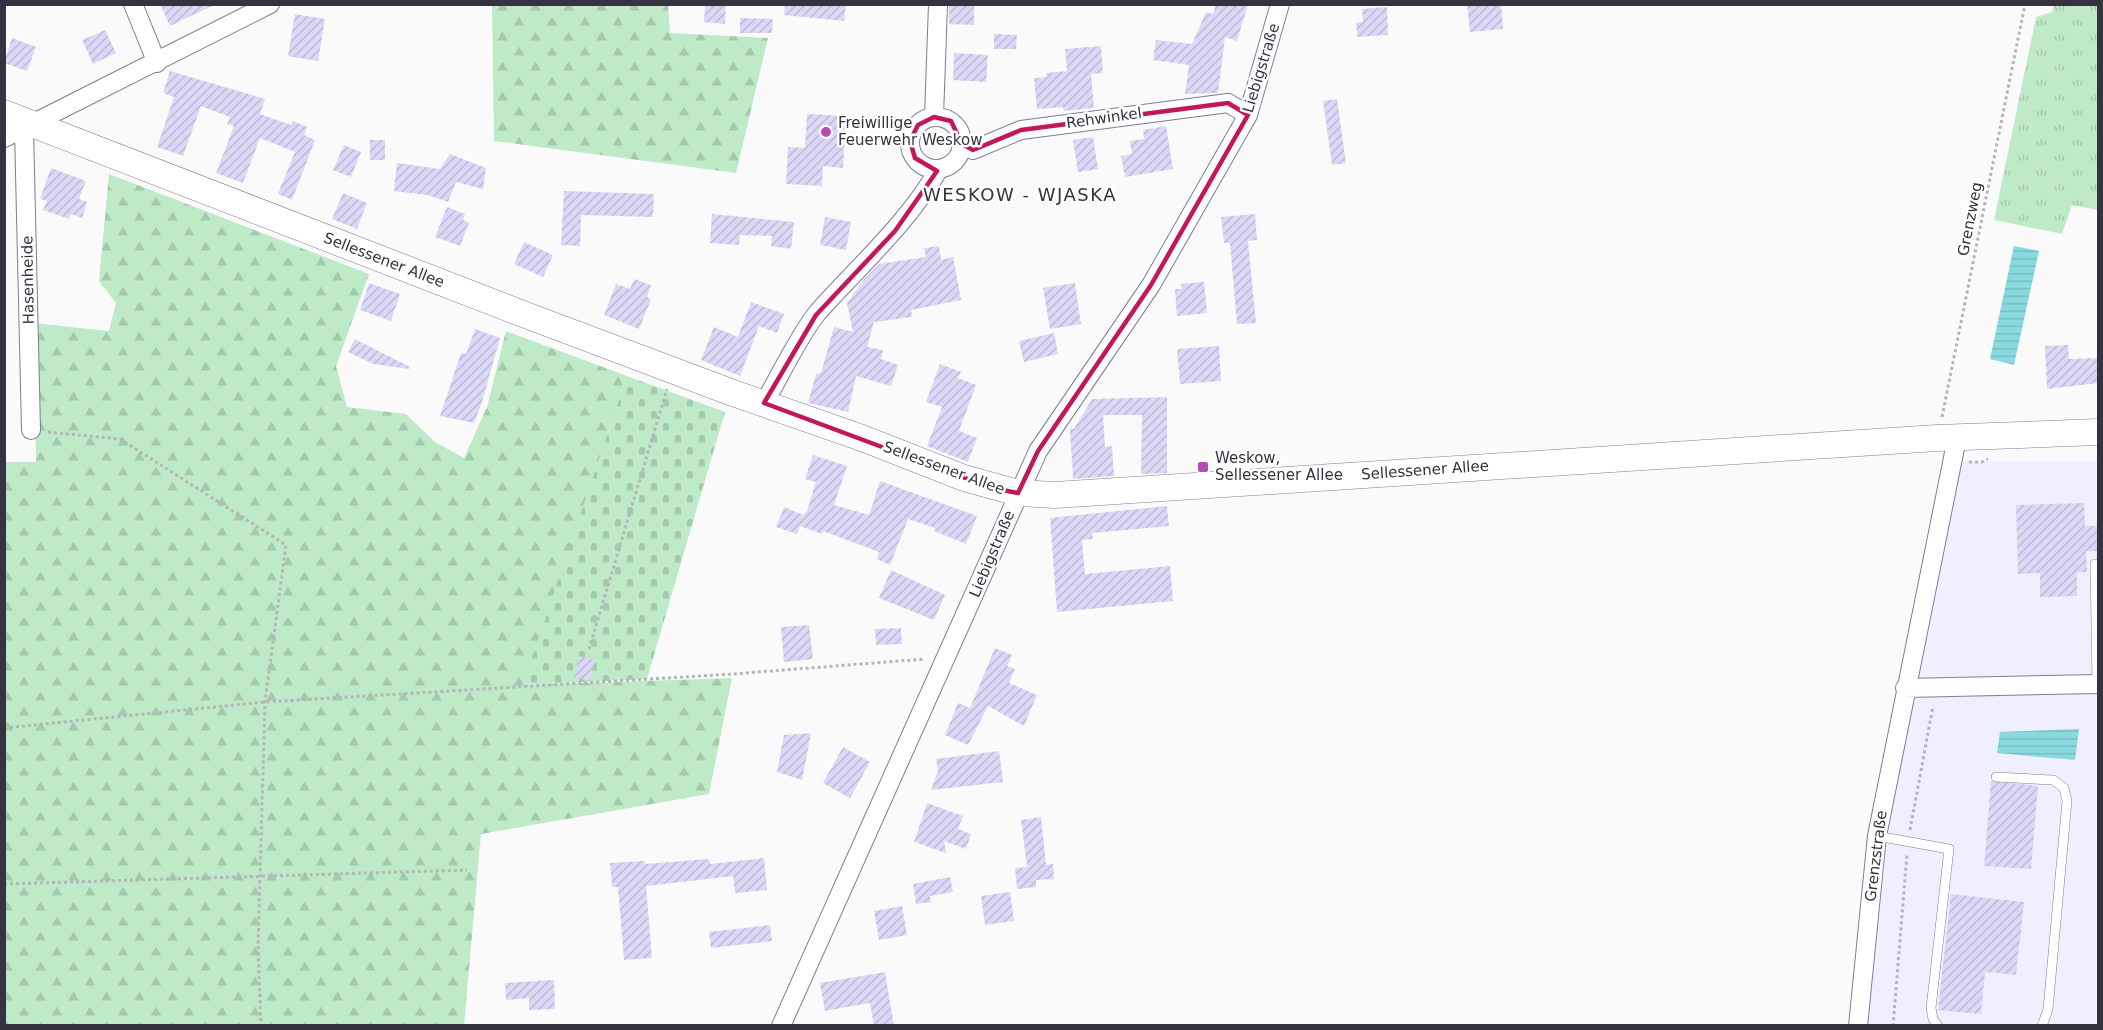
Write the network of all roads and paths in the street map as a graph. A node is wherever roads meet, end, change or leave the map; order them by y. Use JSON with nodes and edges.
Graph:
{"nodes":[{"id":1,"x":133,"y":4,"type":"edge"},
{"id":2,"x":270,"y":4,"type":"edge"},
{"id":3,"x":938,"y":4,"type":"edge"},
{"id":4,"x":1280,"y":4,"type":"edge"},
{"id":5,"x":2025,"y":4,"type":"edge"},
{"id":6,"x":157,"y":63,"type":"junction"},
{"id":7,"x":4,"y":112,"type":"edge"},
{"id":8,"x":1248,"y":115,"type":"junction"},
{"id":9,"x":934,"y":117,"type":"junction"},
{"id":10,"x":30,"y":126,"type":"junction"},
{"id":11,"x":4,"y":138,"type":"edge"},
{"id":12,"x":962,"y":144,"type":"junction"},
{"id":13,"x":939,"y":169,"type":"junction"},
{"id":14,"x":673,"y":370,"type":"junction"},
{"id":15,"x":764,"y":403,"type":"junction"},
{"id":16,"x":31,"y":430,"type":"joint"},
{"id":17,"x":2098,"y":432,"type":"edge"},
{"id":18,"x":1947,"y":438,"type":"junction"},
{"id":19,"x":1018,"y":493,"type":"junction"},
{"id":20,"x":2095,"y":564,"type":"dead end"},
{"id":21,"x":589,"y":649,"type":"dead end"},
{"id":22,"x":947,"y":657,"type":"junction"},
{"id":23,"x":2098,"y":684,"type":"edge"},
{"id":24,"x":1905,"y":688,"type":"junction"},
{"id":25,"x":265,"y":702,"type":"junction"},
{"id":26,"x":4,"y":728,"type":"edge"},
{"id":27,"x":1996,"y":777,"type":"dead end"},
{"id":28,"x":1877,"y":836,"type":"junction"},
{"id":29,"x":467,"y":870,"type":"dead end"},
{"id":30,"x":260,"y":877,"type":"junction"},
{"id":31,"x":4,"y":884,"type":"edge"},
{"id":32,"x":261,"y":1026,"type":"edge"},
{"id":33,"x":781,"y":1026,"type":"edge"},
{"id":34,"x":1858,"y":1026,"type":"edge"},
{"id":35,"x":1938,"y":1026,"type":"edge"},
{"id":36,"x":2042,"y":1026,"type":"edge"}],
"edges":[{"from":1,"to":6,"type":"street"},
{"from":2,"to":6,"type":"street"},
{"from":3,"to":9,"type":"street"},
{"from":4,"to":8,"type":"street","name":"Liebigstraße"},
{"from":5,"to":18,"type":"path","name":"Grenzweg"},
{"from":6,"to":10,"type":"street"},
{"from":7,"to":10,"type":"main road","name":"Sellessener Allee"},
{"from":8,"to":12,"type":"street","name":"Rehwinkel"},
{"from":8,"to":19,"type":"street","name":"Liebigstraße"},
{"from":9,"to":12,"type":"street"},
{"from":9,"to":13,"type":"street"},
{"from":10,"to":11,"type":"street"},
{"from":10,"to":14,"type":"main road","name":"Sellessener Allee"},
{"from":10,"to":16,"type":"street","name":"Hasenheide"},
{"from":12,"to":13,"type":"street"},
{"from":13,"to":15,"type":"street"},
{"from":14,"to":15,"type":"main road","name":"Sellessener Allee"},
{"from":14,"to":21,"type":"path"},
{"from":15,"to":19,"type":"main road","name":"Sellessener Allee"},
{"from":16,"to":25,"type":"path"},
{"from":17,"to":18,"type":"main road","name":"Sellessener Allee"},
{"from":18,"to":19,"type":"main road","name":"Sellessener Allee"},
{"from":18,"to":24,"type":"street","name":"Grenzstraße"},
{"from":19,"to":22,"type":"street","name":"Liebigstraße"},
{"from":20,"to":23,"type":"lane"},
{"from":22,"to":25,"type":"path"},
{"from":22,"to":33,"type":"street","name":"Liebigstraße"},
{"from":23,"to":24,"type":"street"},
{"from":24,"to":28,"type":"street","name":"Grenzstraße"},
{"from":25,"to":26,"type":"path"},
{"from":25,"to":30,"type":"path"},
{"from":27,"to":36,"type":"lane"},
{"from":28,"to":34,"type":"street","name":"Grenzstraße"},
{"from":28,"to":35,"type":"lane"},
{"from":29,"to":30,"type":"path"},
{"from":30,"to":31,"type":"path"},
{"from":30,"to":32,"type":"path"}]}
